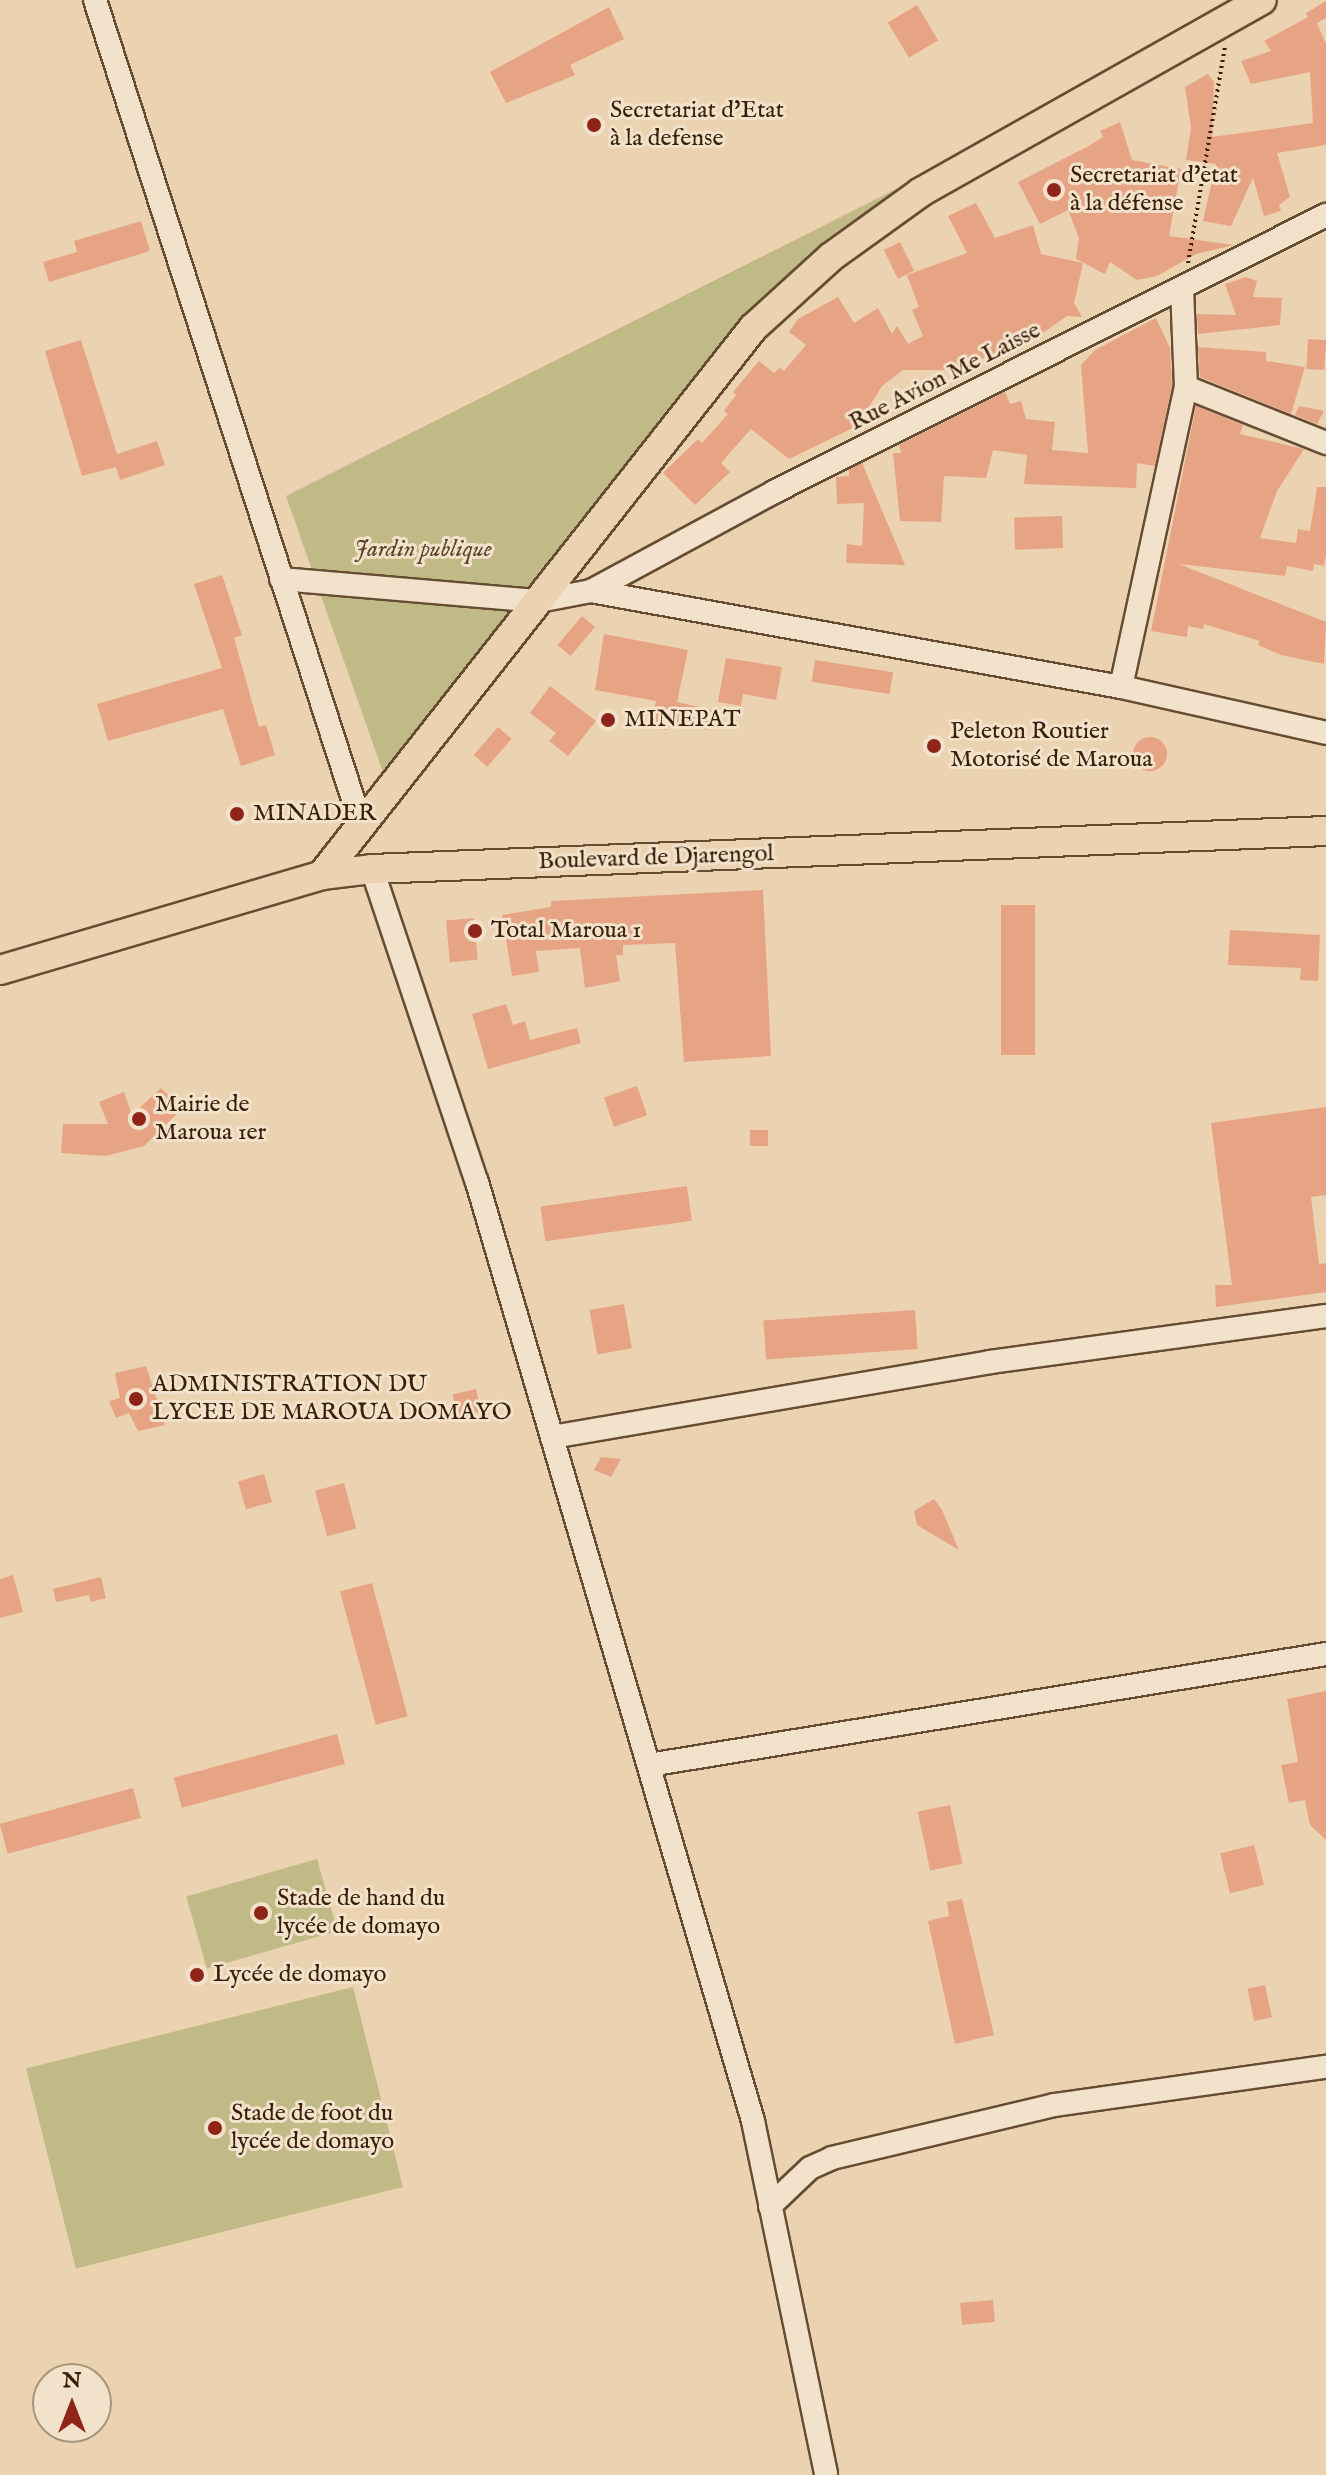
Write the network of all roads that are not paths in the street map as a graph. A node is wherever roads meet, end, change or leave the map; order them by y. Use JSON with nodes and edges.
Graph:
{"nodes":[{"id":1,"x":95,"y":0,"type":"edge"},
{"id":2,"x":1262,"y":0,"type":"edge"},
{"id":3,"x":1326,"y":215,"type":"edge"},
{"id":4,"x":1182,"y":289,"type":"junction"},
{"id":5,"x":1186,"y":387,"type":"junction"},
{"id":6,"x":1326,"y":443,"type":"edge"},
{"id":7,"x":281,"y":579,"type":"junction"},
{"id":8,"x":591,"y":591,"type":"junction"},
{"id":9,"x":539,"y":601,"type":"junction"},
{"id":10,"x":1121,"y":687,"type":"junction"},
{"id":11,"x":1326,"y":733,"type":"edge"},
{"id":12,"x":360,"y":821,"type":"junction"},
{"id":13,"x":1326,"y":831,"type":"edge"},
{"id":14,"x":372,"y":869,"type":"junction"},
{"id":15,"x":322,"y":875,"type":"junction"},
{"id":16,"x":0,"y":970,"type":"edge"},
{"id":17,"x":1326,"y":1316,"type":"edge"},
{"id":18,"x":552,"y":1437,"type":"junction"},
{"id":19,"x":1326,"y":1654,"type":"edge"},
{"id":20,"x":649,"y":1765,"type":"junction"},
{"id":21,"x":1326,"y":2067,"type":"edge"},
{"id":22,"x":770,"y":2206,"type":"junction"},
{"id":23,"x":826,"y":2475,"type":"edge"}],
"edges":[{"from":1,"to":7,"type":"street"},
{"from":2,"to":9,"type":"main road"},
{"from":3,"to":4,"type":"street","name":"Rue Avion Me Laisse"},
{"from":4,"to":5,"type":"street"},
{"from":4,"to":8,"type":"street","name":"Rue Avion Me Laisse"},
{"from":5,"to":6,"type":"street"},
{"from":5,"to":10,"type":"street"},
{"from":7,"to":9,"type":"street"},
{"from":7,"to":12,"type":"street"},
{"from":8,"to":9,"type":"street"},
{"from":8,"to":10,"type":"street"},
{"from":9,"to":12,"type":"main road"},
{"from":10,"to":11,"type":"street"},
{"from":12,"to":15,"type":"main road"},
{"from":13,"to":14,"type":"main road","name":"Boulevard de Djarengol"},
{"from":14,"to":15,"type":"main road","name":"Boulevard de Djarengol"},
{"from":14,"to":18,"type":"street"},
{"from":15,"to":16,"type":"main road","name":"Boulevard de Djarengol"},
{"from":17,"to":18,"type":"street"},
{"from":18,"to":20,"type":"street"},
{"from":19,"to":20,"type":"street"},
{"from":20,"to":22,"type":"street"},
{"from":21,"to":22,"type":"street"},
{"from":22,"to":23,"type":"street"}]}
